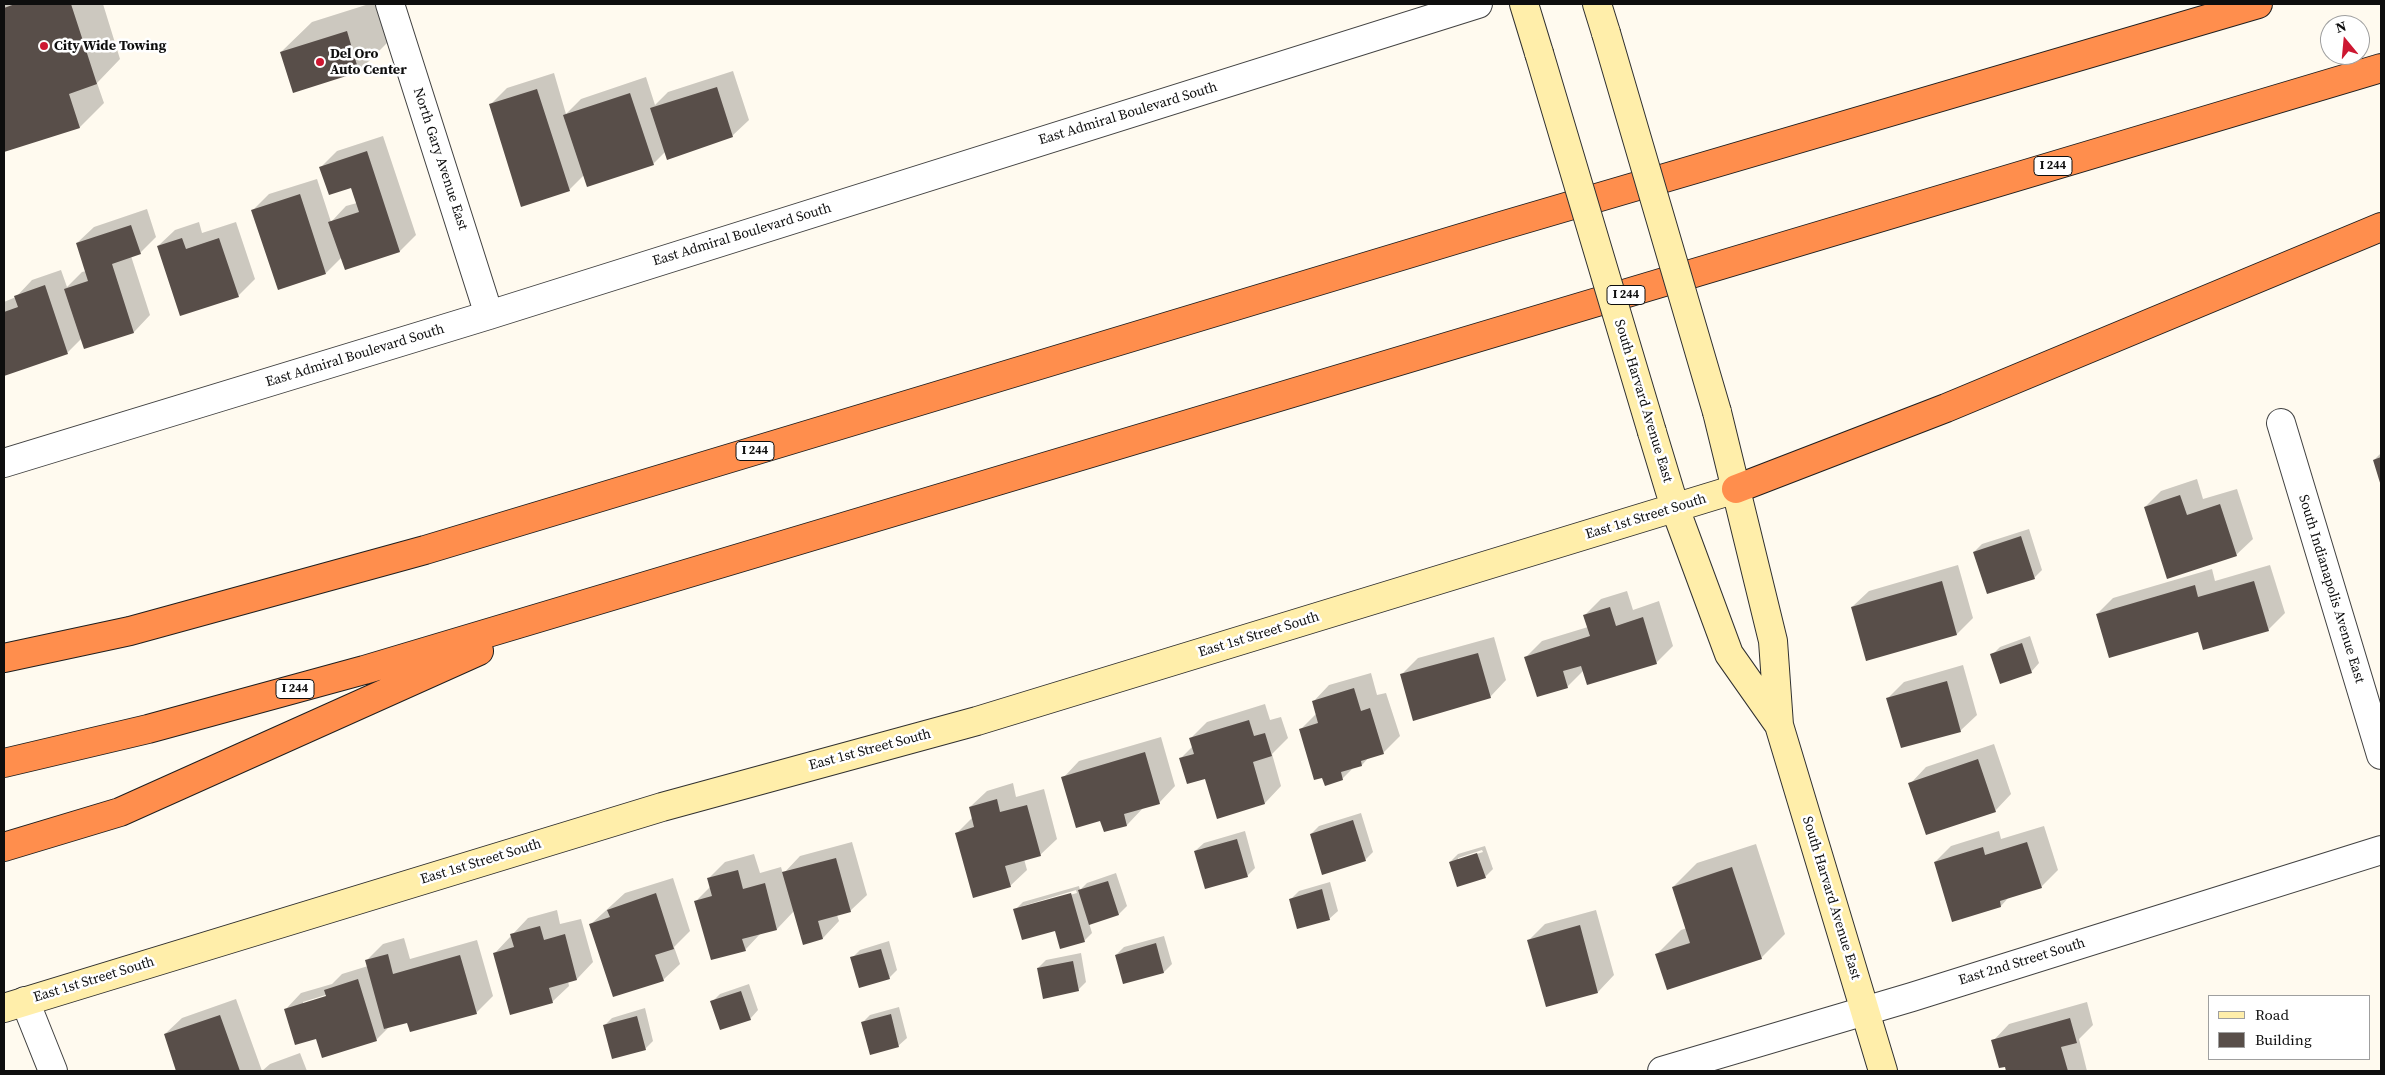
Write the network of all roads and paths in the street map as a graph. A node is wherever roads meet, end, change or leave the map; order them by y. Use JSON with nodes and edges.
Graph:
{"nodes":[{"id":1,"x":390,"y":4,"type":"edge"},
{"id":2,"x":1478,"y":4,"type":"edge"},
{"id":3,"x":1524,"y":4,"type":"edge"},
{"id":4,"x":1597,"y":4,"type":"edge"},
{"id":5,"x":2258,"y":4,"type":"edge"},
{"id":6,"x":2381,"y":68,"type":"edge"},
{"id":7,"x":2381,"y":227,"type":"edge"},
{"id":8,"x":489,"y":315,"type":"junction"},
{"id":9,"x":2281,"y":423,"type":"dead end"},
{"id":10,"x":4,"y":463,"type":"edge"},
{"id":11,"x":1736,"y":489,"type":"junction"},
{"id":12,"x":1675,"y":508,"type":"junction"},
{"id":13,"x":583,"y":604,"type":"junction"},
{"id":14,"x":4,"y":658,"type":"edge"},
{"id":15,"x":1779,"y":725,"type":"junction"},
{"id":16,"x":2381,"y":755,"type":"edge"},
{"id":17,"x":4,"y":763,"type":"edge"},
{"id":18,"x":4,"y":847,"type":"edge"},
{"id":19,"x":2381,"y":850,"type":"edge"},
{"id":20,"x":14,"y":1004,"type":"edge"},
{"id":21,"x":1864,"y":1011,"type":"junction"},
{"id":22,"x":53,"y":1071,"type":"edge"},
{"id":23,"x":1662,"y":1071,"type":"edge"},
{"id":24,"x":1883,"y":1071,"type":"edge"}],
"edges":[{"from":1,"to":8,"type":"street","name":"North Gary Avenue East"},
{"from":2,"to":8,"type":"street","name":"East Admiral Boulevard South"},
{"from":3,"to":12,"type":"main road","name":"South Harvard Avenue East","bridge":true},
{"from":4,"to":11,"type":"main road","name":"South Harvard Avenue East","bridge":true},
{"from":5,"to":14,"type":"highway","number":"I 244"},
{"from":6,"to":13,"type":"highway","number":"I 244"},
{"from":7,"to":11,"type":"highway"},
{"from":8,"to":10,"type":"street","name":"East Admiral Boulevard South"},
{"from":9,"to":16,"type":"street","name":"South Indianapolis Avenue East"},
{"from":11,"to":12,"type":"main road","name":"East 1st Street South"},
{"from":11,"to":15,"type":"main road","name":"South Harvard Avenue East"},
{"from":12,"to":15,"type":"main road","name":"South Harvard Avenue East"},
{"from":12,"to":20,"type":"main road","name":"East 1st Street South"},
{"from":13,"to":17,"type":"highway","number":"I 244"},
{"from":13,"to":18,"type":"highway"},
{"from":15,"to":21,"type":"main road","name":"South Harvard Avenue East"},
{"from":19,"to":21,"type":"street","name":"East 2nd Street South"},
{"from":20,"to":22,"type":"street"},
{"from":21,"to":23,"type":"street","name":"East 2nd Street South"},
{"from":21,"to":24,"type":"main road","name":"South Harvard Avenue East"}]}
